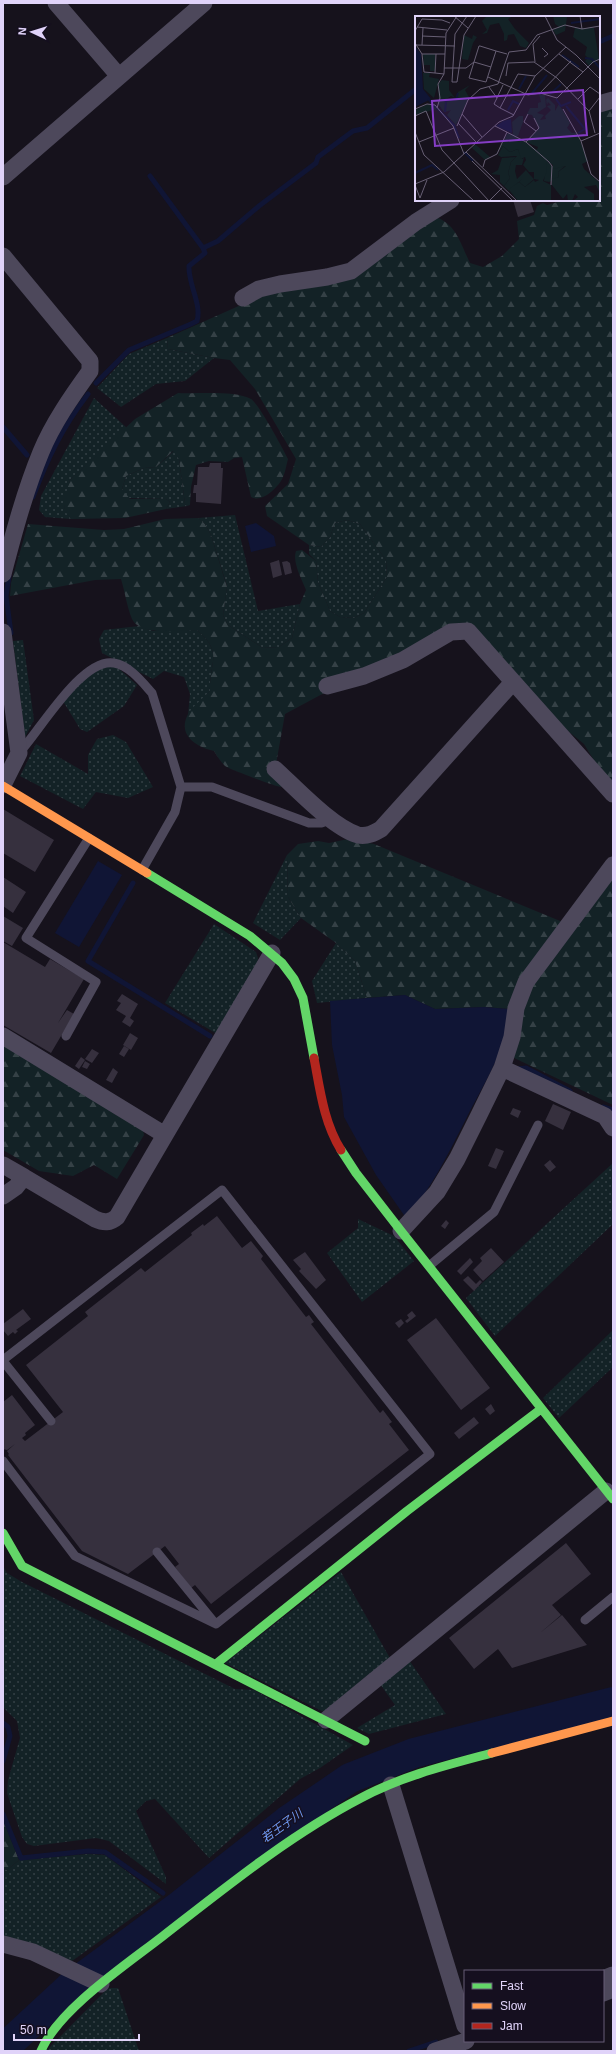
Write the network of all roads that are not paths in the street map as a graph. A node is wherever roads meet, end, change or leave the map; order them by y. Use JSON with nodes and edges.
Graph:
{"nodes":[{"id":1,"x":56,"y":3,"type":"edge"},
{"id":2,"x":204,"y":3,"type":"edge"},
{"id":3,"x":118,"y":75,"type":"junction"},
{"id":4,"x":613,"y":100,"type":"edge"},
{"id":5,"x":600,"y":104,"type":"edge"},
{"id":6,"x":3,"y":177,"type":"edge"},
{"id":7,"x":449,"y":201,"type":"edge"},
{"id":8,"x":3,"y":256,"type":"edge"},
{"id":9,"x":243,"y":298,"type":"dead end"},
{"id":10,"x":3,"y":574,"type":"edge"},
{"id":11,"x":3,"y":632,"type":"edge"},
{"id":12,"x":513,"y":682,"type":"junction"},
{"id":13,"x":327,"y":686,"type":"dead end"},
{"id":14,"x":19,"y":753,"type":"junction"},
{"id":15,"x":275,"y":769,"type":"dead end"},
{"id":16,"x":3,"y":785,"type":"edge"},
{"id":17,"x":182,"y":787,"type":"junction"},
{"id":18,"x":613,"y":794,"type":"edge"},
{"id":19,"x":331,"y":819,"type":"junction"},
{"id":20,"x":89,"y":838,"type":"junction"},
{"id":21,"x":613,"y":865,"type":"edge"},
{"id":22,"x":142,"y":870,"type":"junction"},
{"id":23,"x":272,"y":953,"type":"junction"},
{"id":24,"x":3,"y":1036,"type":"edge"},
{"id":25,"x":66,"y":1036,"type":"dead end"},
{"id":26,"x":502,"y":1068,"type":"junction"},
{"id":27,"x":538,"y":1125,"type":"dead end"},
{"id":28,"x":613,"y":1128,"type":"edge"},
{"id":29,"x":165,"y":1135,"type":"junction"},
{"id":30,"x":3,"y":1165,"type":"edge"},
{"id":31,"x":24,"y":1177,"type":"junction"},
{"id":32,"x":3,"y":1196,"type":"edge"},
{"id":33,"x":401,"y":1231,"type":"junction"},
{"id":34,"x":429,"y":1266,"type":"junction"},
{"id":35,"x":3,"y":1360,"type":"edge"},
{"id":36,"x":541,"y":1409,"type":"junction"},
{"id":37,"x":51,"y":1421,"type":"dead end"},
{"id":38,"x":3,"y":1461,"type":"edge"},
{"id":39,"x":610,"y":1495,"type":"edge"},
{"id":40,"x":3,"y":1533,"type":"edge"},
{"id":41,"x":157,"y":1552,"type":"dead end"},
{"id":42,"x":613,"y":1597,"type":"edge"},
{"id":43,"x":585,"y":1620,"type":"dead end"},
{"id":44,"x":216,"y":1624,"type":"junction"},
{"id":45,"x":216,"y":1664,"type":"junction"},
{"id":46,"x":326,"y":1720,"type":"junction"},
{"id":47,"x":613,"y":1721,"type":"edge"},
{"id":48,"x":365,"y":1741,"type":"dead end"},
{"id":49,"x":390,"y":1785,"type":"junction"},
{"id":50,"x":3,"y":1944,"type":"edge"},
{"id":51,"x":101,"y":1984,"type":"junction"},
{"id":52,"x":464,"y":2023,"type":"edge"},
{"id":53,"x":464,"y":2042,"type":"edge"},
{"id":54,"x":41,"y":2051,"type":"edge"},
{"id":55,"x":435,"y":2051,"type":"edge"}],
"edges":[{"from":1,"to":3,"type":"street"},
{"from":2,"to":3,"type":"street"},
{"from":3,"to":6,"type":"street"},
{"from":4,"to":5,"type":"street"},
{"from":7,"to":9,"type":"street"},
{"from":8,"to":10,"type":"street"},
{"from":11,"to":14,"type":"street"},
{"from":12,"to":13,"type":"street"},
{"from":12,"to":18,"type":"street"},
{"from":12,"to":19,"type":"street"},
{"from":14,"to":16,"type":"street"},
{"from":14,"to":17,"type":"lane"},
{"from":15,"to":19,"type":"street"},
{"from":16,"to":20,"type":"street"},
{"from":17,"to":19,"type":"lane"},
{"from":17,"to":22,"type":"lane"},
{"from":20,"to":22,"type":"street"},
{"from":20,"to":25,"type":"lane"},
{"from":21,"to":26,"type":"street"},
{"from":22,"to":23,"type":"street"},
{"from":23,"to":29,"type":"street"},
{"from":23,"to":33,"type":"street"},
{"from":24,"to":29,"type":"street"},
{"from":26,"to":28,"type":"street"},
{"from":26,"to":33,"type":"street"},
{"from":27,"to":34,"type":"lane"},
{"from":29,"to":31,"type":"street"},
{"from":30,"to":31,"type":"street"},
{"from":31,"to":32,"type":"street"},
{"from":33,"to":34,"type":"street"},
{"from":34,"to":36,"type":"street"},
{"from":35,"to":37,"type":"lane"},
{"from":35,"to":44,"type":"lane"},
{"from":36,"to":39,"type":"street"},
{"from":36,"to":45,"type":"street"},
{"from":38,"to":44,"type":"lane"},
{"from":39,"to":46,"type":"street"},
{"from":40,"to":45,"type":"street"},
{"from":41,"to":44,"type":"lane"},
{"from":42,"to":43,"type":"lane"},
{"from":45,"to":46,"type":"street"},
{"from":46,"to":48,"type":"street"},
{"from":47,"to":49,"type":"street"},
{"from":49,"to":51,"type":"street"},
{"from":49,"to":52,"type":"street"},
{"from":50,"to":51,"type":"street"},
{"from":51,"to":54,"type":"street"},
{"from":53,"to":55,"type":"street"}]}
